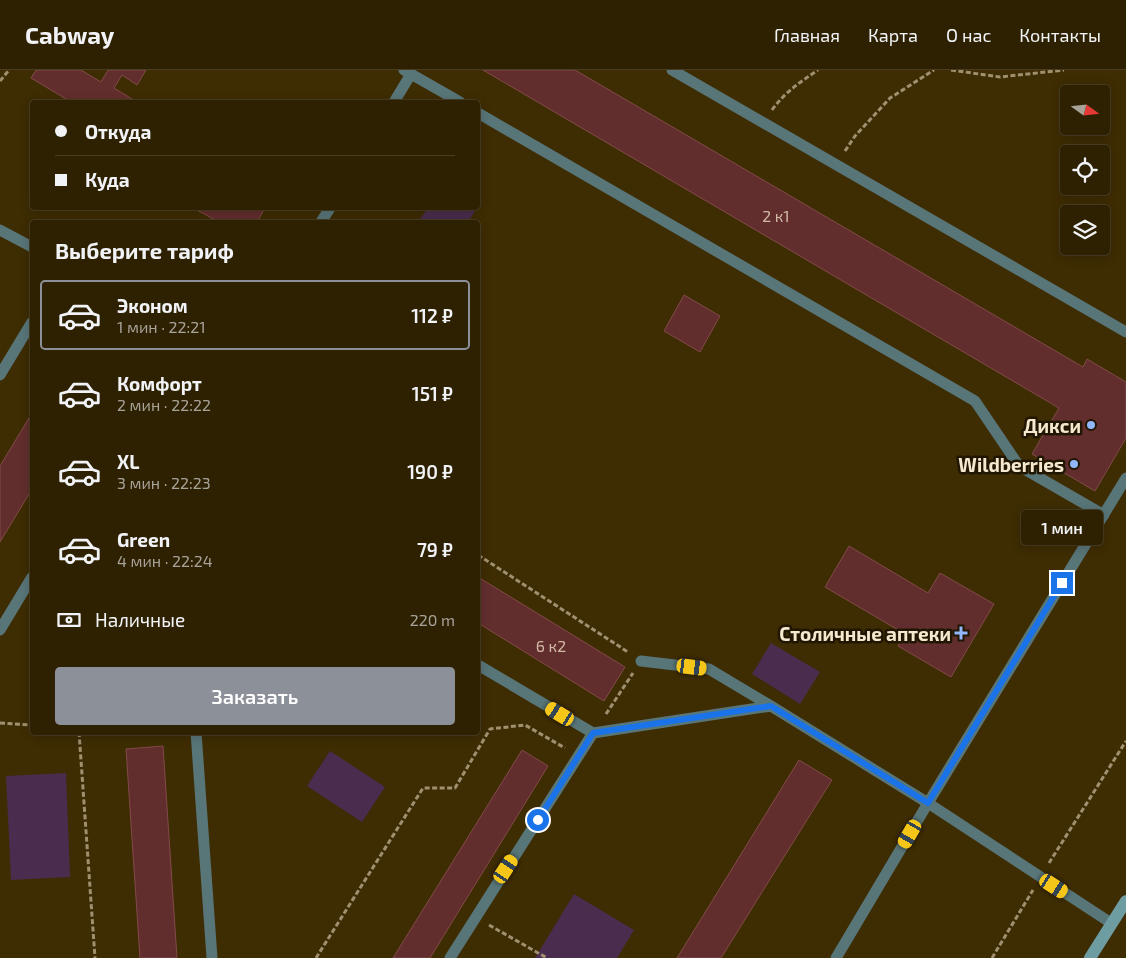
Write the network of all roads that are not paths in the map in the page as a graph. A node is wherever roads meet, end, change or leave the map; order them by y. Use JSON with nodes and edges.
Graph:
{"nodes":[{"id":1,"x":672,"y":70,"type":"edge"},
{"id":2,"x":408,"y":72,"type":"edge"},
{"id":3,"x":395,"y":100,"type":"edge"},
{"id":4,"x":457,"y":100,"type":"edge"},
{"id":5,"x":480,"y":114,"type":"edge"},
{"id":6,"x":0,"y":230,"type":"edge"},
{"id":7,"x":30,"y":246,"type":"edge"},
{"id":8,"x":30,"y":325,"type":"edge"},
{"id":9,"x":1126,"y":332,"type":"edge"},
{"id":10,"x":0,"y":375,"type":"edge"},
{"id":11,"x":1126,"y":478,"type":"edge"},
{"id":12,"x":1104,"y":515,"type":"junction"},
{"id":13,"x":30,"y":580,"type":"edge"},
{"id":14,"x":0,"y":630,"type":"edge"},
{"id":15,"x":641,"y":661,"type":"road end"},
{"id":16,"x":480,"y":666,"type":"edge"},
{"id":17,"x":771,"y":706,"type":"junction"},
{"id":18,"x":593,"y":733,"type":"junction"},
{"id":19,"x":196,"y":735,"type":"edge"},
{"id":20,"x":928,"y":803,"type":"junction"},
{"id":21,"x":1126,"y":901,"type":"edge"},
{"id":22,"x":1111,"y":923,"type":"junction"},
{"id":23,"x":212,"y":958,"type":"edge"},
{"id":24,"x":450,"y":958,"type":"edge"},
{"id":25,"x":836,"y":958,"type":"edge"},
{"id":26,"x":1090,"y":958,"type":"edge"}],
"edges":[{"from":1,"to":9,"type":"lane"},
{"from":2,"to":3,"type":"lane"},
{"from":2,"to":4,"type":"lane"},
{"from":5,"to":12,"type":"lane"},
{"from":6,"to":7,"type":"lane"},
{"from":8,"to":10,"type":"lane"},
{"from":11,"to":12,"type":"lane"},
{"from":12,"to":20,"type":"lane"},
{"from":13,"to":14,"type":"lane"},
{"from":15,"to":17,"type":"lane"},
{"from":16,"to":18,"type":"lane"},
{"from":17,"to":18,"type":"lane"},
{"from":17,"to":20,"type":"lane"},
{"from":18,"to":24,"type":"lane"},
{"from":19,"to":23,"type":"lane"},
{"from":20,"to":22,"type":"lane"},
{"from":20,"to":25,"type":"lane"},
{"from":21,"to":22,"type":"main road"},
{"from":22,"to":26,"type":"main road"}]}
